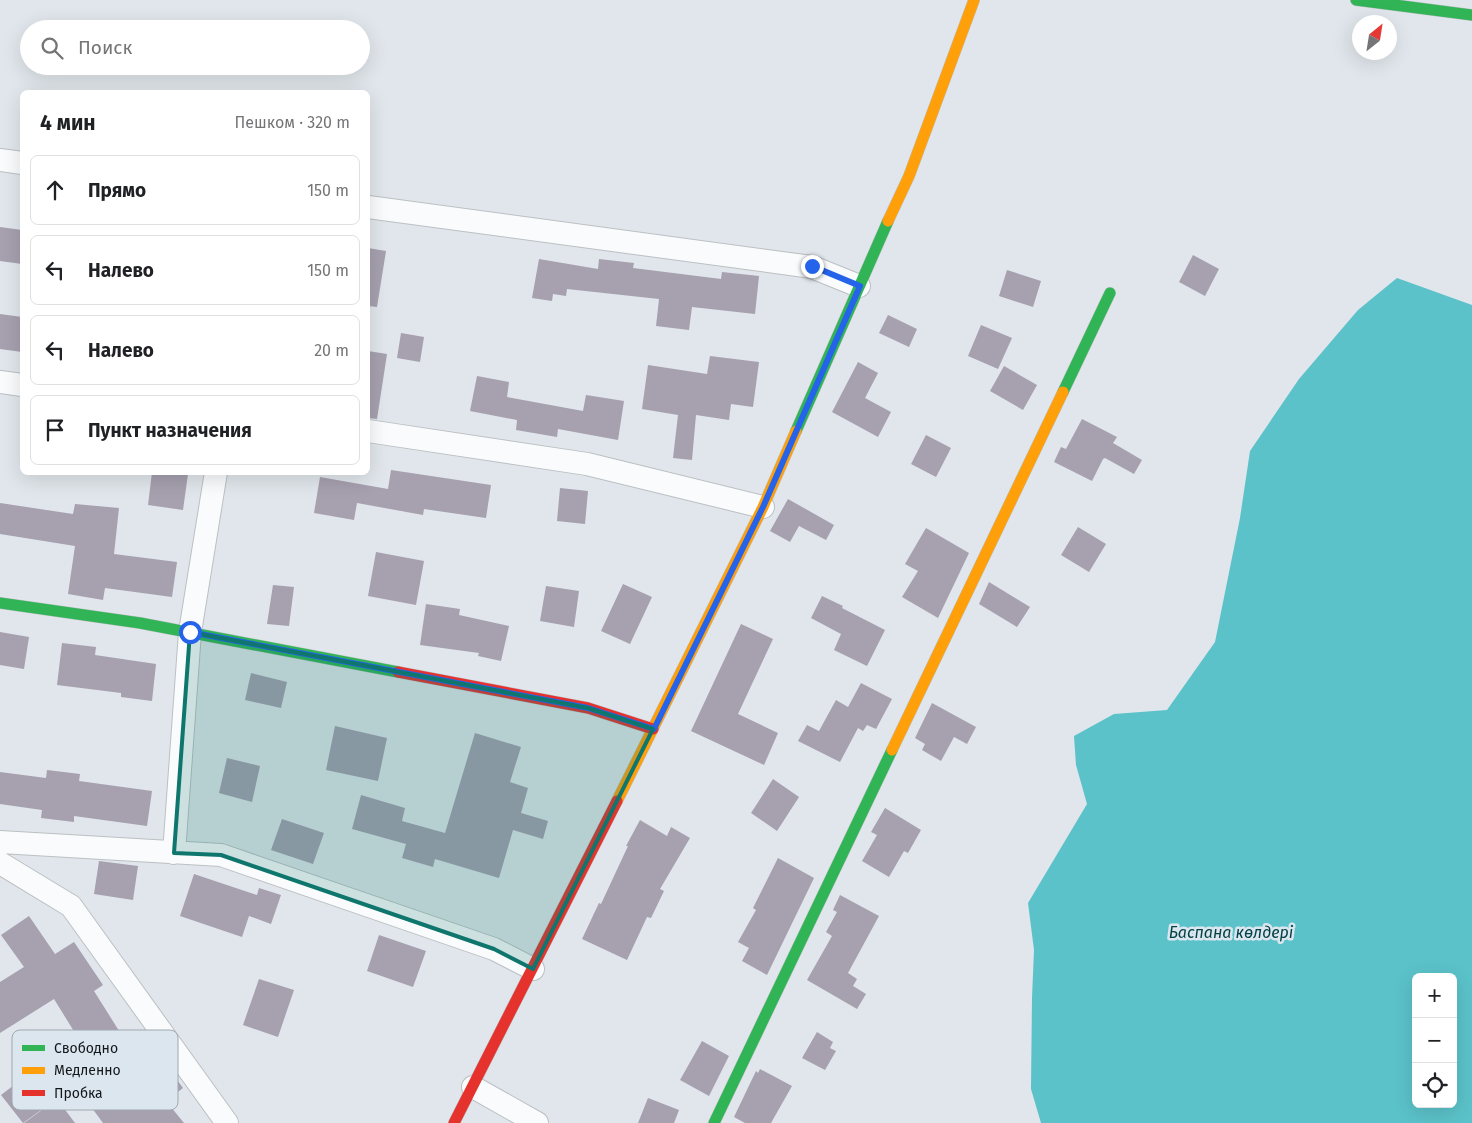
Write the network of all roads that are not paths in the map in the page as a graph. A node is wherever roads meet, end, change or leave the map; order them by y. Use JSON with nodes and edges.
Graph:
{"nodes":[{"id":1,"x":974,"y":0,"type":"edge"},
{"id":2,"x":1356,"y":0,"type":"edge"},
{"id":3,"x":1472,"y":15,"type":"edge"},
{"id":4,"x":0,"y":160,"type":"edge"},
{"id":5,"x":20,"y":163,"type":"edge"},
{"id":6,"x":370,"y":208,"type":"edge"},
{"id":7,"x":860,"y":286,"type":"junction"},
{"id":8,"x":1110,"y":293,"type":"dead end"},
{"id":9,"x":0,"y":382,"type":"edge"},
{"id":10,"x":20,"y":385,"type":"edge"},
{"id":11,"x":370,"y":431,"type":"edge"},
{"id":12,"x":216,"y":475,"type":"edge"},
{"id":13,"x":763,"y":507,"type":"junction"},
{"id":14,"x":0,"y":603,"type":"edge"},
{"id":15,"x":190,"y":632,"type":"junction"},
{"id":16,"x":654,"y":729,"type":"junction"},
{"id":17,"x":0,"y":842,"type":"edge"},
{"id":18,"x":174,"y":853,"type":"junction"},
{"id":19,"x":0,"y":863,"type":"edge"},
{"id":20,"x":533,"y":969,"type":"junction"},
{"id":21,"x":160,"y":1030,"type":"edge"},
{"id":22,"x":178,"y":1055,"type":"edge"},
{"id":23,"x":473,"y":1086,"type":"junction"},
{"id":24,"x":227,"y":1123,"type":"edge"},
{"id":25,"x":454,"y":1123,"type":"edge"},
{"id":26,"x":537,"y":1123,"type":"edge"},
{"id":27,"x":714,"y":1123,"type":"edge"}],
"edges":[{"from":1,"to":7,"type":"main road"},
{"from":2,"to":3,"type":"main road"},
{"from":4,"to":5,"type":"street"},
{"from":6,"to":7,"type":"street"},
{"from":7,"to":13,"type":"main road"},
{"from":8,"to":27,"type":"main road"},
{"from":9,"to":10,"type":"street"},
{"from":11,"to":13,"type":"street"},
{"from":12,"to":15,"type":"street"},
{"from":13,"to":16,"type":"main road"},
{"from":14,"to":15,"type":"main road"},
{"from":15,"to":16,"type":"main road"},
{"from":15,"to":18,"type":"street"},
{"from":16,"to":20,"type":"main road"},
{"from":17,"to":18,"type":"street"},
{"from":18,"to":20,"type":"street"},
{"from":19,"to":21,"type":"street"},
{"from":20,"to":23,"type":"main road"},
{"from":22,"to":24,"type":"street"},
{"from":23,"to":25,"type":"main road"},
{"from":23,"to":26,"type":"street"}]}
